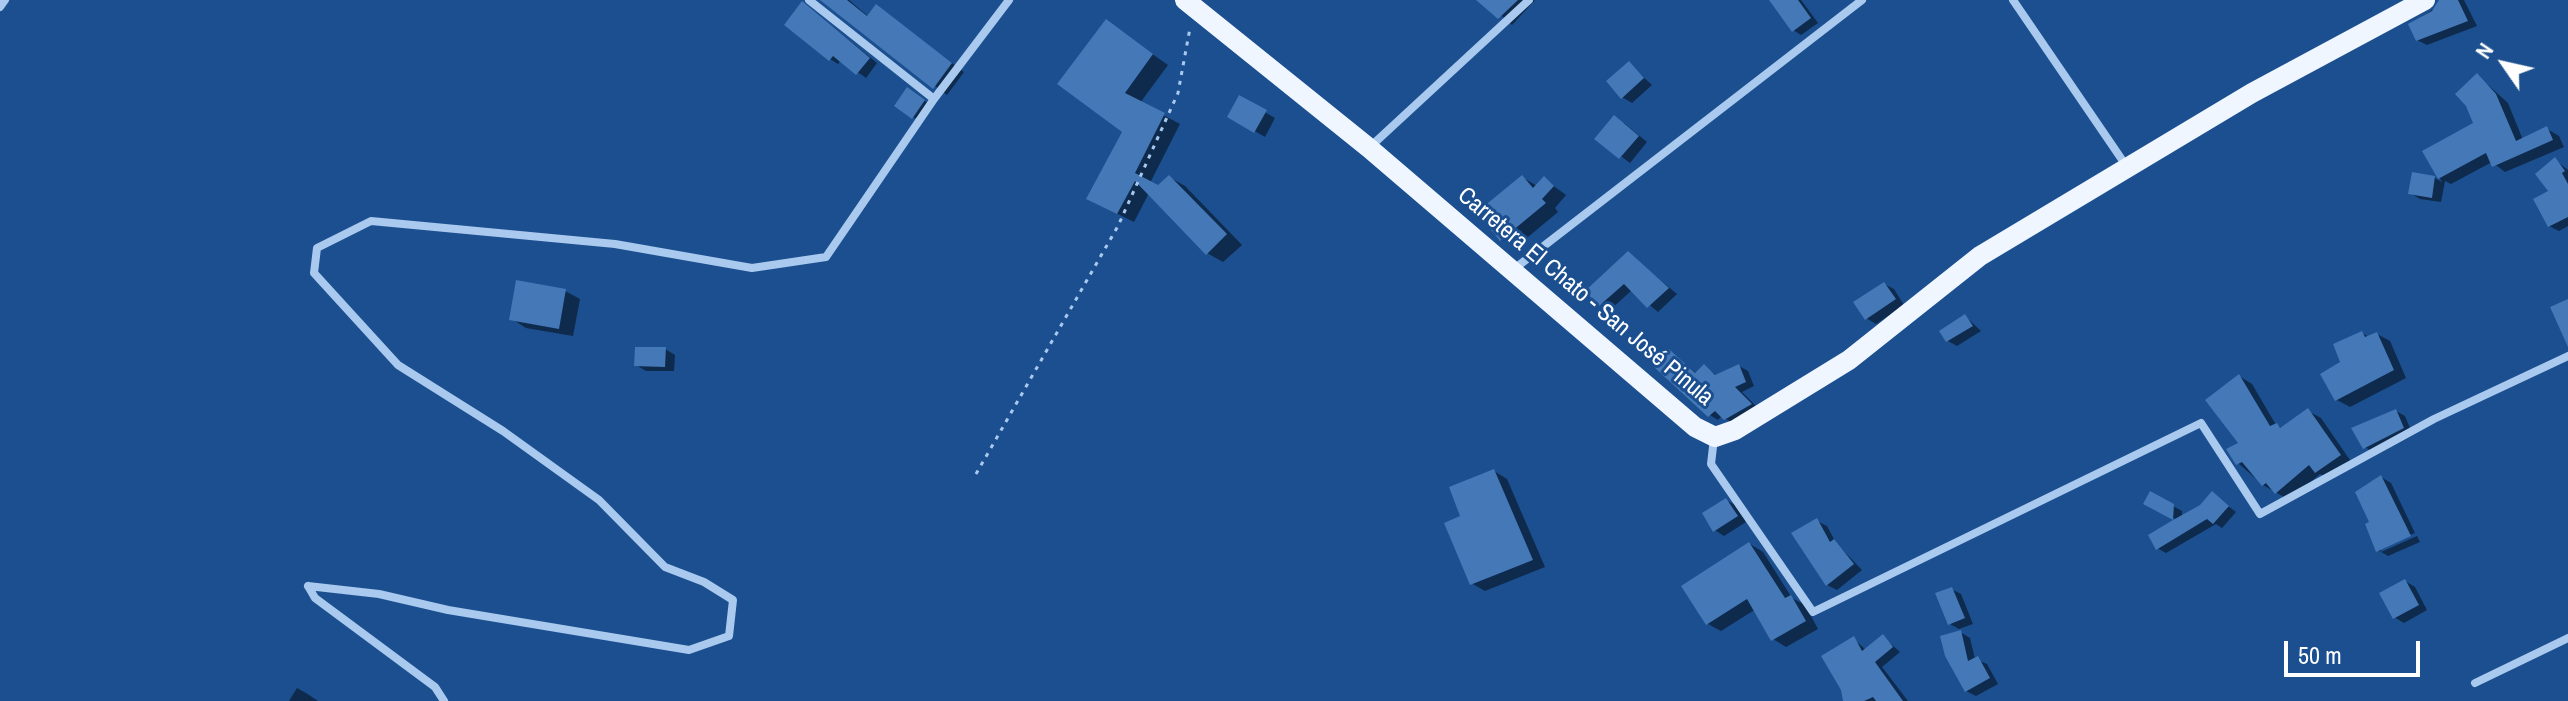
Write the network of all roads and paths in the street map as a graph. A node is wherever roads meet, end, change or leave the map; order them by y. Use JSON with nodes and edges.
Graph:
{"nodes":[{"id":1,"x":5,"y":0,"type":"edge"},
{"id":2,"x":809,"y":0,"type":"edge"},
{"id":3,"x":1009,"y":0,"type":"edge"},
{"id":4,"x":1529,"y":0,"type":"edge"},
{"id":5,"x":1862,"y":0,"type":"edge"},
{"id":6,"x":2013,"y":0,"type":"edge"},
{"id":7,"x":2425,"y":0,"type":"edge"},
{"id":8,"x":1189,"y":4,"type":"edge"},
{"id":9,"x":0,"y":7,"type":"edge"},
{"id":10,"x":934,"y":99,"type":"junction"},
{"id":11,"x":1369,"y":148,"type":"junction"},
{"id":12,"x":2128,"y":167,"type":"junction"},
{"id":13,"x":1513,"y":270,"type":"junction"},
{"id":14,"x":2568,"y":356,"type":"edge"},
{"id":15,"x":1715,"y":437,"type":"junction"},
{"id":16,"x":976,"y":474,"type":"dead end"},
{"id":17,"x":2568,"y":638,"type":"edge"},
{"id":18,"x":2475,"y":683,"type":"dead end"},
{"id":19,"x":444,"y":701,"type":"edge"}],
"edges":[{"from":1,"to":9,"type":"street"},
{"from":2,"to":10,"type":"street"},
{"from":3,"to":10,"type":"street"},
{"from":4,"to":11,"type":"street"},
{"from":5,"to":13,"type":"street"},
{"from":6,"to":12,"type":"street"},
{"from":7,"to":12,"type":"main road","name":"Carretera El Chato - San José Pinula"},
{"from":8,"to":11,"type":"main road","name":"Carretera El Chato - San José Pinula"},
{"from":8,"to":16,"type":"path"},
{"from":10,"to":19,"type":"street"},
{"from":11,"to":13,"type":"main road","name":"Carretera El Chato - San José Pinula"},
{"from":12,"to":15,"type":"main road","name":"Carretera El Chato - San José Pinula"},
{"from":13,"to":15,"type":"main road","name":"Carretera El Chato - San José Pinula"},
{"from":14,"to":15,"type":"street"},
{"from":17,"to":18,"type":"street"}]}
